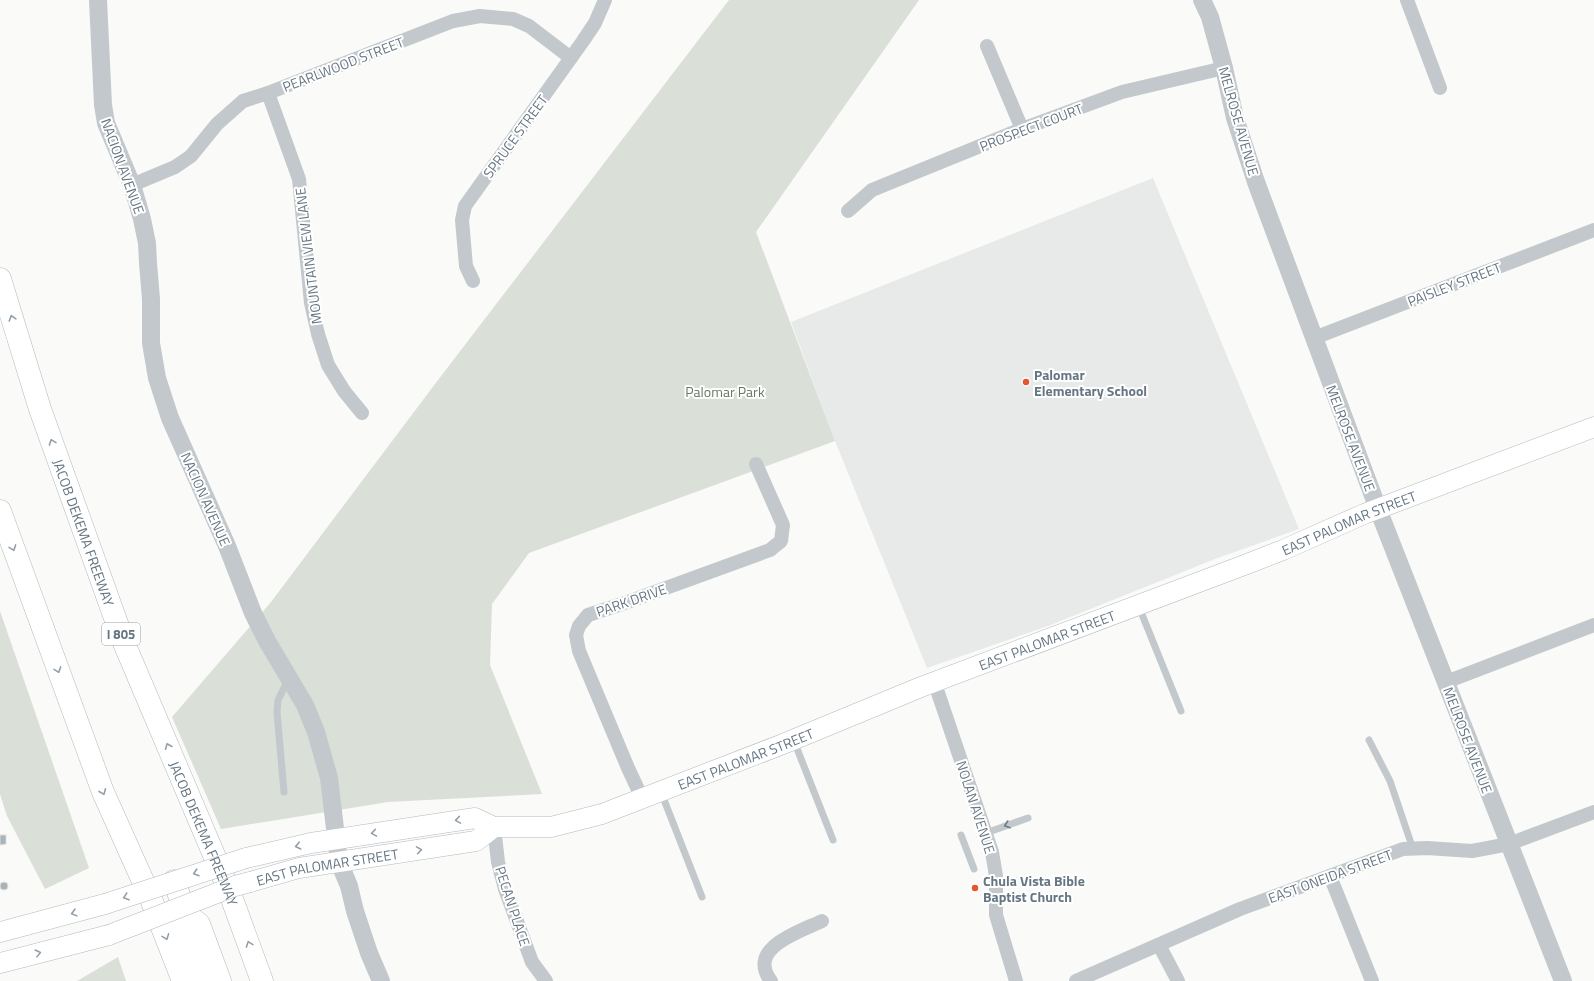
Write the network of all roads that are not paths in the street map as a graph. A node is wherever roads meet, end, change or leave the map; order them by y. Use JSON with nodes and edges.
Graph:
{"nodes":[{"id":1,"x":98,"y":0,"type":"edge"},
{"id":2,"x":604,"y":0,"type":"edge"},
{"id":3,"x":1202,"y":0,"type":"edge"},
{"id":4,"x":1407,"y":0,"type":"edge"},
{"id":5,"x":987,"y":46,"type":"dead end"},
{"id":6,"x":571,"y":58,"type":"junction"},
{"id":7,"x":1224,"y":68,"type":"junction"},
{"id":8,"x":1440,"y":88,"type":"dead end"},
{"id":9,"x":268,"y":93,"type":"junction"},
{"id":10,"x":1022,"y":129,"type":"junction"},
{"id":11,"x":132,"y":185,"type":"junction"},
{"id":12,"x":848,"y":211,"type":"dead end"},
{"id":13,"x":1594,"y":230,"type":"edge"},
{"id":14,"x":0,"y":279,"type":"edge"},
{"id":15,"x":473,"y":281,"type":"dead end"},
{"id":16,"x":1314,"y":338,"type":"junction"},
{"id":17,"x":362,"y":413,"type":"dead end"},
{"id":18,"x":1594,"y":427,"type":"edge"},
{"id":19,"x":756,"y":464,"type":"dead end"},
{"id":20,"x":1378,"y":509,"type":"junction"},
{"id":21,"x":0,"y":511,"type":"edge"},
{"id":22,"x":1139,"y":605,"type":"junction"},
{"id":23,"x":1594,"y":624,"type":"edge"},
{"id":24,"x":289,"y":678,"type":"junction"},
{"id":25,"x":934,"y":682,"type":"junction"},
{"id":26,"x":1446,"y":682,"type":"junction"},
{"id":27,"x":1182,"y":711,"type":"dead end"},
{"id":28,"x":793,"y":739,"type":"junction"},
{"id":29,"x":1369,"y":740,"type":"dead end"},
{"id":30,"x":660,"y":790,"type":"junction"},
{"id":31,"x":284,"y":792,"type":"dead end"},
{"id":32,"x":642,"y":798,"type":"junction"},
{"id":33,"x":1594,"y":812,"type":"edge"},
{"id":34,"x":1028,"y":818,"type":"dead end"},
{"id":35,"x":494,"y":827,"type":"junction"},
{"id":36,"x":986,"y":833,"type":"junction"},
{"id":37,"x":961,"y":835,"type":"dead end"},
{"id":38,"x":336,"y":840,"type":"junction"},
{"id":39,"x":833,"y":840,"type":"dead end"},
{"id":40,"x":1508,"y":844,"type":"junction"},
{"id":41,"x":1413,"y":849,"type":"junction"},
{"id":42,"x":339,"y":862,"type":"junction"},
{"id":43,"x":974,"y":869,"type":"dead end"},
{"id":44,"x":1330,"y":876,"type":"junction"},
{"id":45,"x":174,"y":881,"type":"junction"},
{"id":46,"x":702,"y":897,"type":"dead end"},
{"id":47,"x":184,"y":910,"type":"junction"},
{"id":48,"x":822,"y":921,"type":"dead end"},
{"id":49,"x":0,"y":932,"type":"edge"},
{"id":50,"x":1158,"y":946,"type":"junction"},
{"id":51,"x":0,"y":963,"type":"edge"},
{"id":52,"x":183,"y":981,"type":"edge"},
{"id":53,"x":199,"y":981,"type":"edge"},
{"id":54,"x":220,"y":981,"type":"edge"},
{"id":55,"x":262,"y":981,"type":"edge"},
{"id":56,"x":381,"y":981,"type":"edge"},
{"id":57,"x":546,"y":981,"type":"edge"},
{"id":58,"x":771,"y":981,"type":"edge"},
{"id":59,"x":1016,"y":981,"type":"edge"},
{"id":60,"x":1076,"y":981,"type":"edge"},
{"id":61,"x":1178,"y":981,"type":"edge"},
{"id":62,"x":1372,"y":981,"type":"edge"},
{"id":63,"x":1563,"y":981,"type":"edge"}],
"edges":[{"from":1,"to":11,"type":"street","name":"NACION AVENUE"},
{"from":2,"to":6,"type":"street","name":"SPRUCE STREET"},
{"from":3,"to":7,"type":"street","name":"MELROSE AVENUE"},
{"from":4,"to":8,"type":"street"},
{"from":5,"to":10,"type":"street"},
{"from":6,"to":9,"type":"street","name":"PEARLWOOD STREET"},
{"from":6,"to":15,"type":"street","name":"SPRUCE STREET"},
{"from":7,"to":10,"type":"street","name":"PROSPECT COURT"},
{"from":7,"to":16,"type":"street","name":"MELROSE AVENUE"},
{"from":9,"to":11,"type":"street","name":"PEARLWOOD STREET"},
{"from":9,"to":17,"type":"street","name":"MOUNTAIN VIEW LANE"},
{"from":10,"to":12,"type":"street","name":"PROSPECT COURT"},
{"from":11,"to":24,"type":"street","name":"NACION AVENUE"},
{"from":13,"to":16,"type":"street","name":"PAISLEY STREET"},
{"from":55,"to":14,"type":"highway","name":"JACOB DEKEMA FREEWAY","number":"I 805","one_way":true},
{"from":16,"to":20,"type":"street","name":"MELROSE AVENUE"},
{"from":18,"to":20,"type":"main road","name":"EAST PALOMAR STREET"},
{"from":19,"to":32,"type":"street","name":"PARK DRIVE"},
{"from":20,"to":22,"type":"main road","name":"EAST PALOMAR STREET"},
{"from":20,"to":26,"type":"street","name":"MELROSE AVENUE"},
{"from":21,"to":52,"type":"highway","one_way":true},
{"from":22,"to":25,"type":"main road","name":"EAST PALOMAR STREET"},
{"from":22,"to":27,"type":"lane"},
{"from":23,"to":26,"type":"street"},
{"from":24,"to":31,"type":"lane"},
{"from":24,"to":38,"type":"street","name":"NACION AVENUE"},
{"from":25,"to":28,"type":"main road","name":"EAST PALOMAR STREET"},
{"from":25,"to":36,"type":"street","name":"NOLAN AVENUE"},
{"from":26,"to":40,"type":"street","name":"MELROSE AVENUE"},
{"from":28,"to":30,"type":"main road","name":"EAST PALOMAR STREET"},
{"from":28,"to":39,"type":"lane"},
{"from":29,"to":41,"type":"lane"},
{"from":30,"to":32,"type":"main road","name":"EAST PALOMAR STREET"},
{"from":30,"to":46,"type":"lane"},
{"from":32,"to":35,"type":"main road","name":"EAST PALOMAR STREET"},
{"from":33,"to":40,"type":"street","name":"EAST ONEIDA STREET"},
{"from":34,"to":36,"type":"lane","one_way":true},
{"from":35,"to":38,"type":"main road","name":"EAST PALOMAR STREET","one_way":true},
{"from":42,"to":35,"type":"main road","name":"EAST PALOMAR STREET","one_way":true},
{"from":35,"to":57,"type":"street","name":"PECAN PLACE"},
{"from":36,"to":59,"type":"street","name":"NOLAN AVENUE"},
{"from":37,"to":43,"type":"lane"},
{"from":38,"to":42,"type":"street","name":"NACION AVENUE"},
{"from":38,"to":45,"type":"main road","name":"EAST PALOMAR STREET","one_way":true,"bridge":true},
{"from":40,"to":41,"type":"street","name":"EAST ONEIDA STREET"},
{"from":40,"to":63,"type":"street","name":"MELROSE AVENUE"},
{"from":41,"to":44,"type":"street","name":"EAST ONEIDA STREET"},
{"from":42,"to":47,"type":"main road","name":"EAST PALOMAR STREET","bridge":true},
{"from":42,"to":56,"type":"street","name":"NACION AVENUE"},
{"from":44,"to":50,"type":"street","name":"EAST ONEIDA STREET"},
{"from":44,"to":62,"type":"street"},
{"from":45,"to":47,"type":"highway"},
{"from":45,"to":49,"type":"main road","name":"EAST PALOMAR STREET","one_way":true,"bridge":true},
{"from":51,"to":47,"type":"main road","name":"EAST PALOMAR STREET","one_way":true,"bridge":true},
{"from":47,"to":53,"type":"highway"},
{"from":47,"to":54,"type":"highway"},
{"from":48,"to":58,"type":"street"},
{"from":50,"to":60,"type":"street","name":"EAST ONEIDA STREET"},
{"from":50,"to":61,"type":"street"}]}
